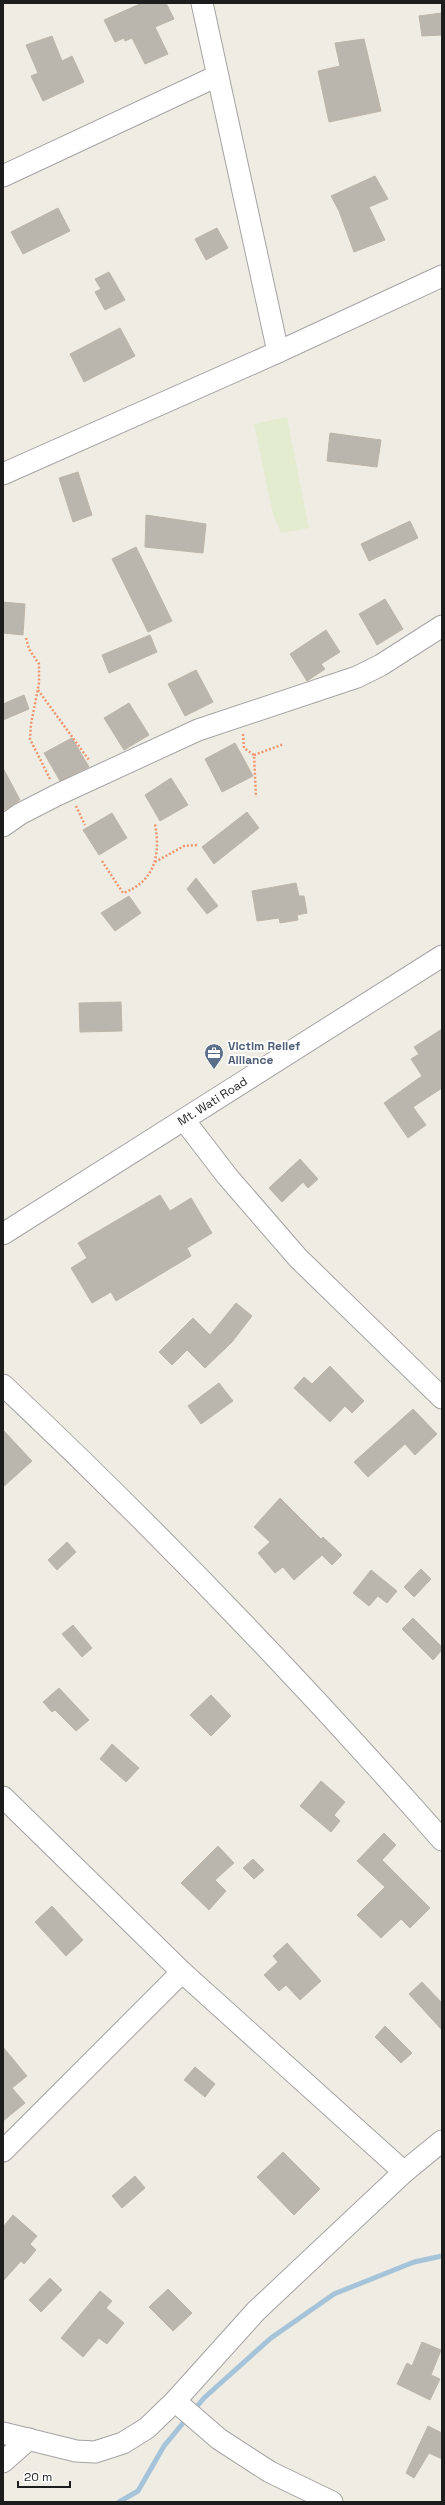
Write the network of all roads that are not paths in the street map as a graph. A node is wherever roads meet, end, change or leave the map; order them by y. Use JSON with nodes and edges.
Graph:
{"nodes":[{"id":1,"x":202,"y":3,"type":"edge"},
{"id":2,"x":217,"y":76,"type":"junction"},
{"id":3,"x":3,"y":176,"type":"edge"},
{"id":4,"x":442,"y":276,"type":"edge"},
{"id":5,"x":278,"y":352,"type":"junction"},
{"id":6,"x":3,"y":474,"type":"edge"},
{"id":7,"x":442,"y":626,"type":"edge"},
{"id":8,"x":3,"y":826,"type":"edge"},
{"id":9,"x":442,"y":956,"type":"edge"},
{"id":10,"x":184,"y":1120,"type":"junction"},
{"id":11,"x":3,"y":1234,"type":"edge"},
{"id":12,"x":3,"y":1385,"type":"edge"},
{"id":13,"x":442,"y":1398,"type":"edge"},
{"id":14,"x":3,"y":1797,"type":"edge"},
{"id":15,"x":442,"y":1840,"type":"edge"},
{"id":16,"x":182,"y":1972,"type":"junction"},
{"id":17,"x":442,"y":2141,"type":"edge"},
{"id":18,"x":3,"y":2151,"type":"edge"},
{"id":19,"x":404,"y":2172,"type":"junction"},
{"id":20,"x":175,"y":2401,"type":"junction"},
{"id":21,"x":3,"y":2433,"type":"edge"},
{"id":22,"x":29,"y":2439,"type":"junction"},
{"id":23,"x":3,"y":2462,"type":"edge"},
{"id":24,"x":332,"y":2502,"type":"edge"}],
"edges":[{"from":1,"to":2,"type":"street"},
{"from":2,"to":3,"type":"street"},
{"from":2,"to":5,"type":"street"},
{"from":4,"to":5,"type":"street"},
{"from":5,"to":6,"type":"street"},
{"from":7,"to":8,"type":"street"},
{"from":9,"to":10,"type":"street","name":"Mt. Wati Road"},
{"from":10,"to":11,"type":"street","name":"Mt. Wati Road"},
{"from":10,"to":13,"type":"street"},
{"from":12,"to":15,"type":"street"},
{"from":14,"to":16,"type":"street"},
{"from":16,"to":18,"type":"street"},
{"from":16,"to":19,"type":"street"},
{"from":17,"to":19,"type":"street"},
{"from":19,"to":20,"type":"street"},
{"from":20,"to":22,"type":"street"},
{"from":20,"to":24,"type":"street"},
{"from":21,"to":22,"type":"street"},
{"from":22,"to":23,"type":"street"}]}
